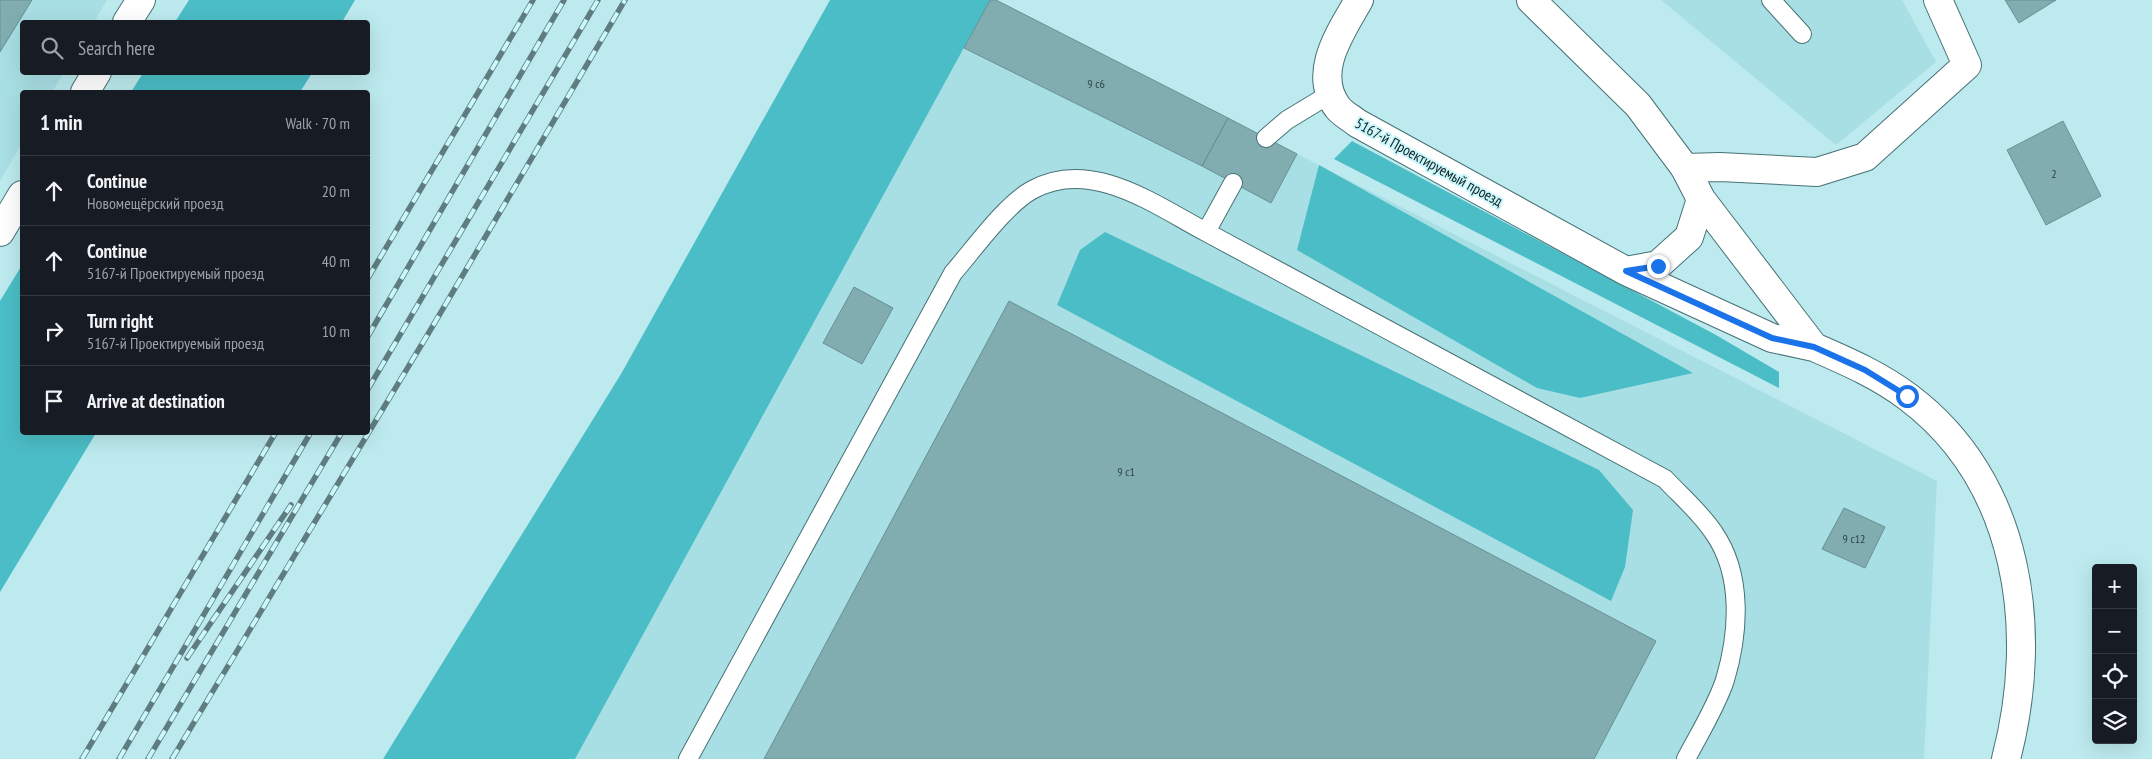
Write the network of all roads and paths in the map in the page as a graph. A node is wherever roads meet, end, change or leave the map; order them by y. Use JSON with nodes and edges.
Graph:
{"nodes":[{"id":1,"x":141,"y":0,"type":"edge"},
{"id":2,"x":1359,"y":0,"type":"edge"},
{"id":3,"x":1530,"y":0,"type":"edge"},
{"id":4,"x":1771,"y":0,"type":"edge"},
{"id":5,"x":1938,"y":0,"type":"edge"},
{"id":6,"x":128,"y":20,"type":"edge"},
{"id":7,"x":1802,"y":34,"type":"dead end"},
{"id":8,"x":95,"y":75,"type":"edge"},
{"id":9,"x":85,"y":90,"type":"edge"},
{"id":10,"x":1330,"y":94,"type":"junction"},
{"id":11,"x":1266,"y":138,"type":"dead end"},
{"id":12,"x":1685,"y":168,"type":"junction"},
{"id":13,"x":1233,"y":183,"type":"dead end"},
{"id":14,"x":20,"y":198,"type":"edge"},
{"id":15,"x":1702,"y":199,"type":"junction"},
{"id":16,"x":0,"y":232,"type":"edge"},
{"id":17,"x":1206,"y":232,"type":"junction"},
{"id":18,"x":1626,"y":271,"type":"junction"},
{"id":19,"x":1814,"y":347,"type":"junction"},
{"id":20,"x":688,"y":759,"type":"edge"},
{"id":21,"x":1686,"y":759,"type":"edge"},
{"id":22,"x":2006,"y":759,"type":"edge"}],
"edges":[{"from":1,"to":6,"type":"street"},
{"from":2,"to":10,"type":"street"},
{"from":3,"to":12,"type":"street"},
{"from":4,"to":7,"type":"lane"},
{"from":5,"to":12,"type":"street"},
{"from":8,"to":9,"type":"street"},
{"from":10,"to":11,"type":"lane"},
{"from":10,"to":18,"type":"street","name":"5167-й Проектируемый проезд"},
{"from":12,"to":15,"type":"street"},
{"from":13,"to":17,"type":"lane"},
{"from":14,"to":16,"type":"street"},
{"from":15,"to":18,"type":"street"},
{"from":15,"to":19,"type":"street"},
{"from":17,"to":20,"type":"lane"},
{"from":17,"to":21,"type":"lane"},
{"from":18,"to":19,"type":"street","name":"5167-й Проектируемый проезд"},
{"from":19,"to":22,"type":"street","name":"5167-й Проектируемый проезд"}]}
